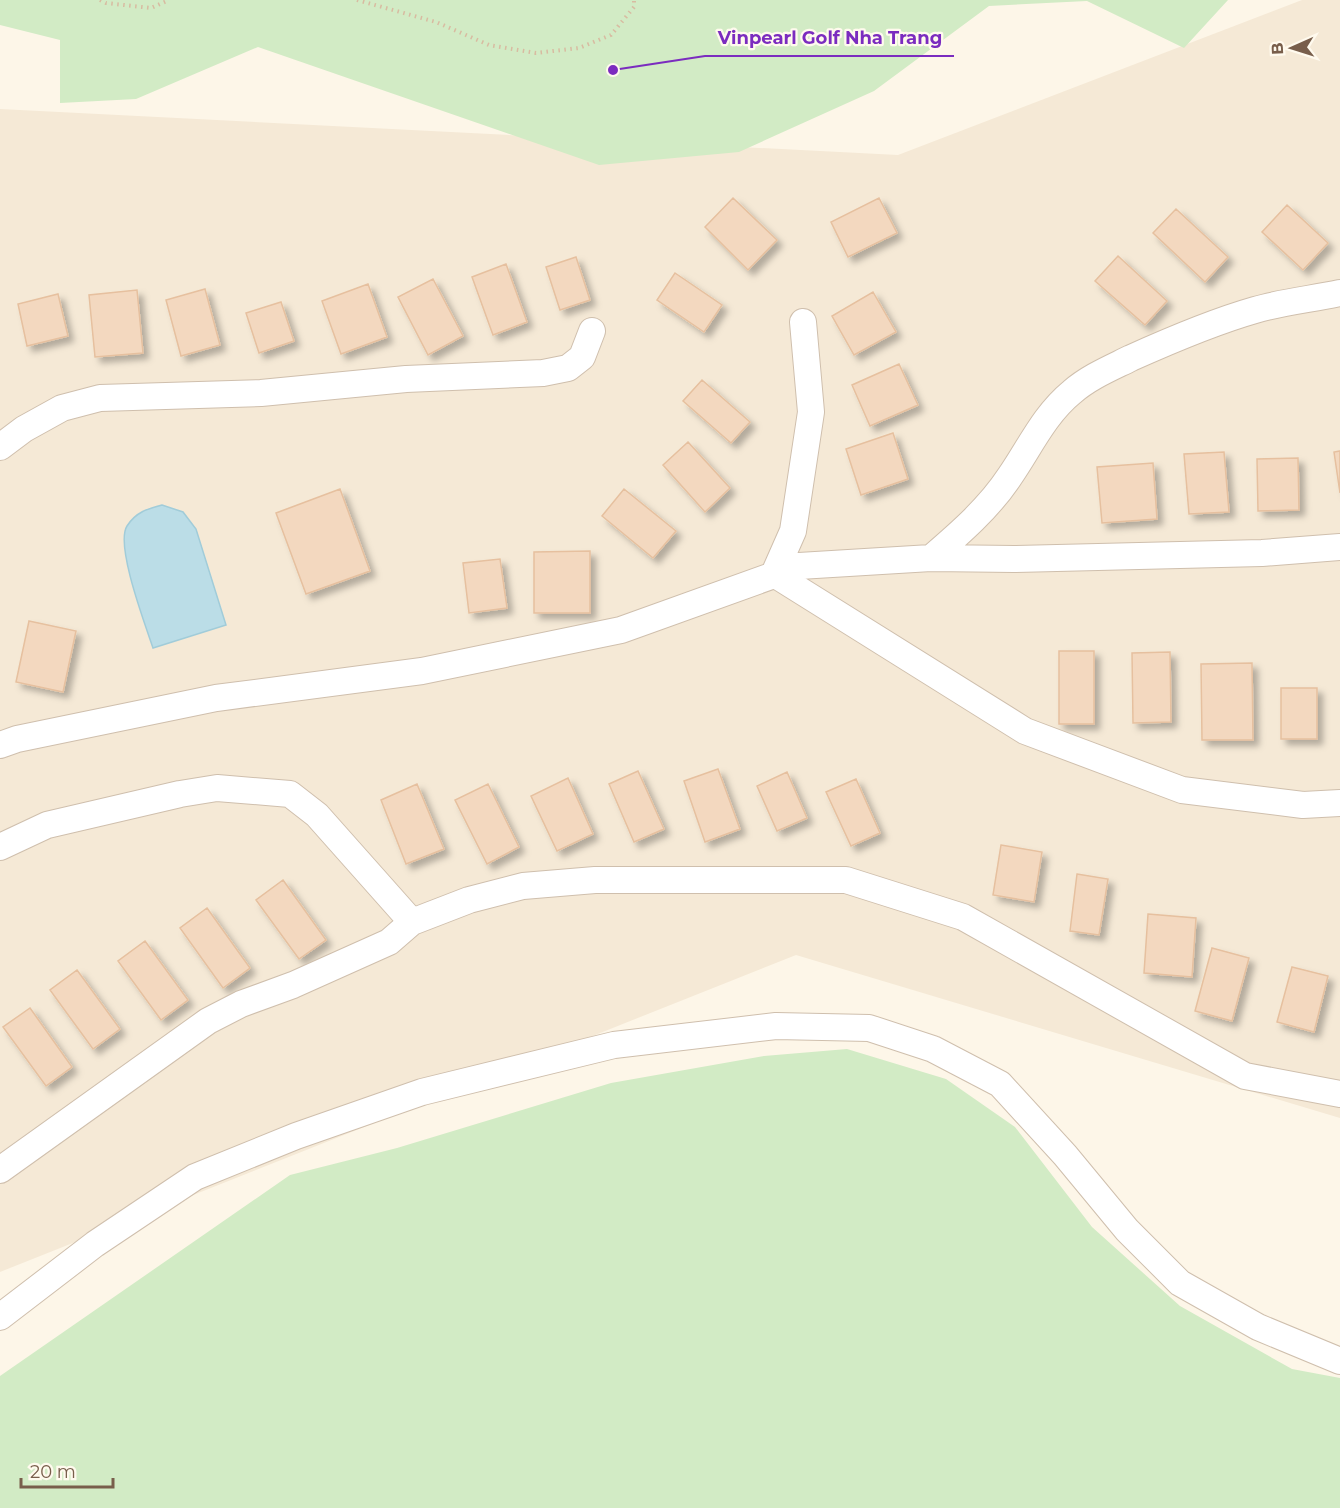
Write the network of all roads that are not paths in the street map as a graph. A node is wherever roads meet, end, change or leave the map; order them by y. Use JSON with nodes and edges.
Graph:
{"nodes":[{"id":1,"x":1340,"y":293,"type":"edge"},
{"id":2,"x":803,"y":322,"type":"dead end"},
{"id":3,"x":592,"y":331,"type":"dead end"},
{"id":4,"x":0,"y":447,"type":"edge"},
{"id":5,"x":1340,"y":547,"type":"edge"},
{"id":6,"x":931,"y":558,"type":"junction"},
{"id":7,"x":774,"y":574,"type":"junction"},
{"id":8,"x":0,"y":745,"type":"edge"},
{"id":9,"x":1340,"y":803,"type":"edge"},
{"id":10,"x":0,"y":847,"type":"edge"},
{"id":11,"x":412,"y":922,"type":"junction"},
{"id":12,"x":1340,"y":1094,"type":"edge"},
{"id":13,"x":0,"y":1170,"type":"edge"},
{"id":14,"x":0,"y":1317,"type":"edge"},
{"id":15,"x":1340,"y":1361,"type":"edge"}],
"edges":[{"from":1,"to":6,"type":"street"},
{"from":2,"to":7,"type":"street"},
{"from":3,"to":4,"type":"street"},
{"from":5,"to":6,"type":"street"},
{"from":6,"to":7,"type":"street"},
{"from":7,"to":8,"type":"street"},
{"from":7,"to":9,"type":"street"},
{"from":10,"to":11,"type":"street"},
{"from":11,"to":12,"type":"street"},
{"from":11,"to":13,"type":"street"},
{"from":14,"to":15,"type":"street"}]}
